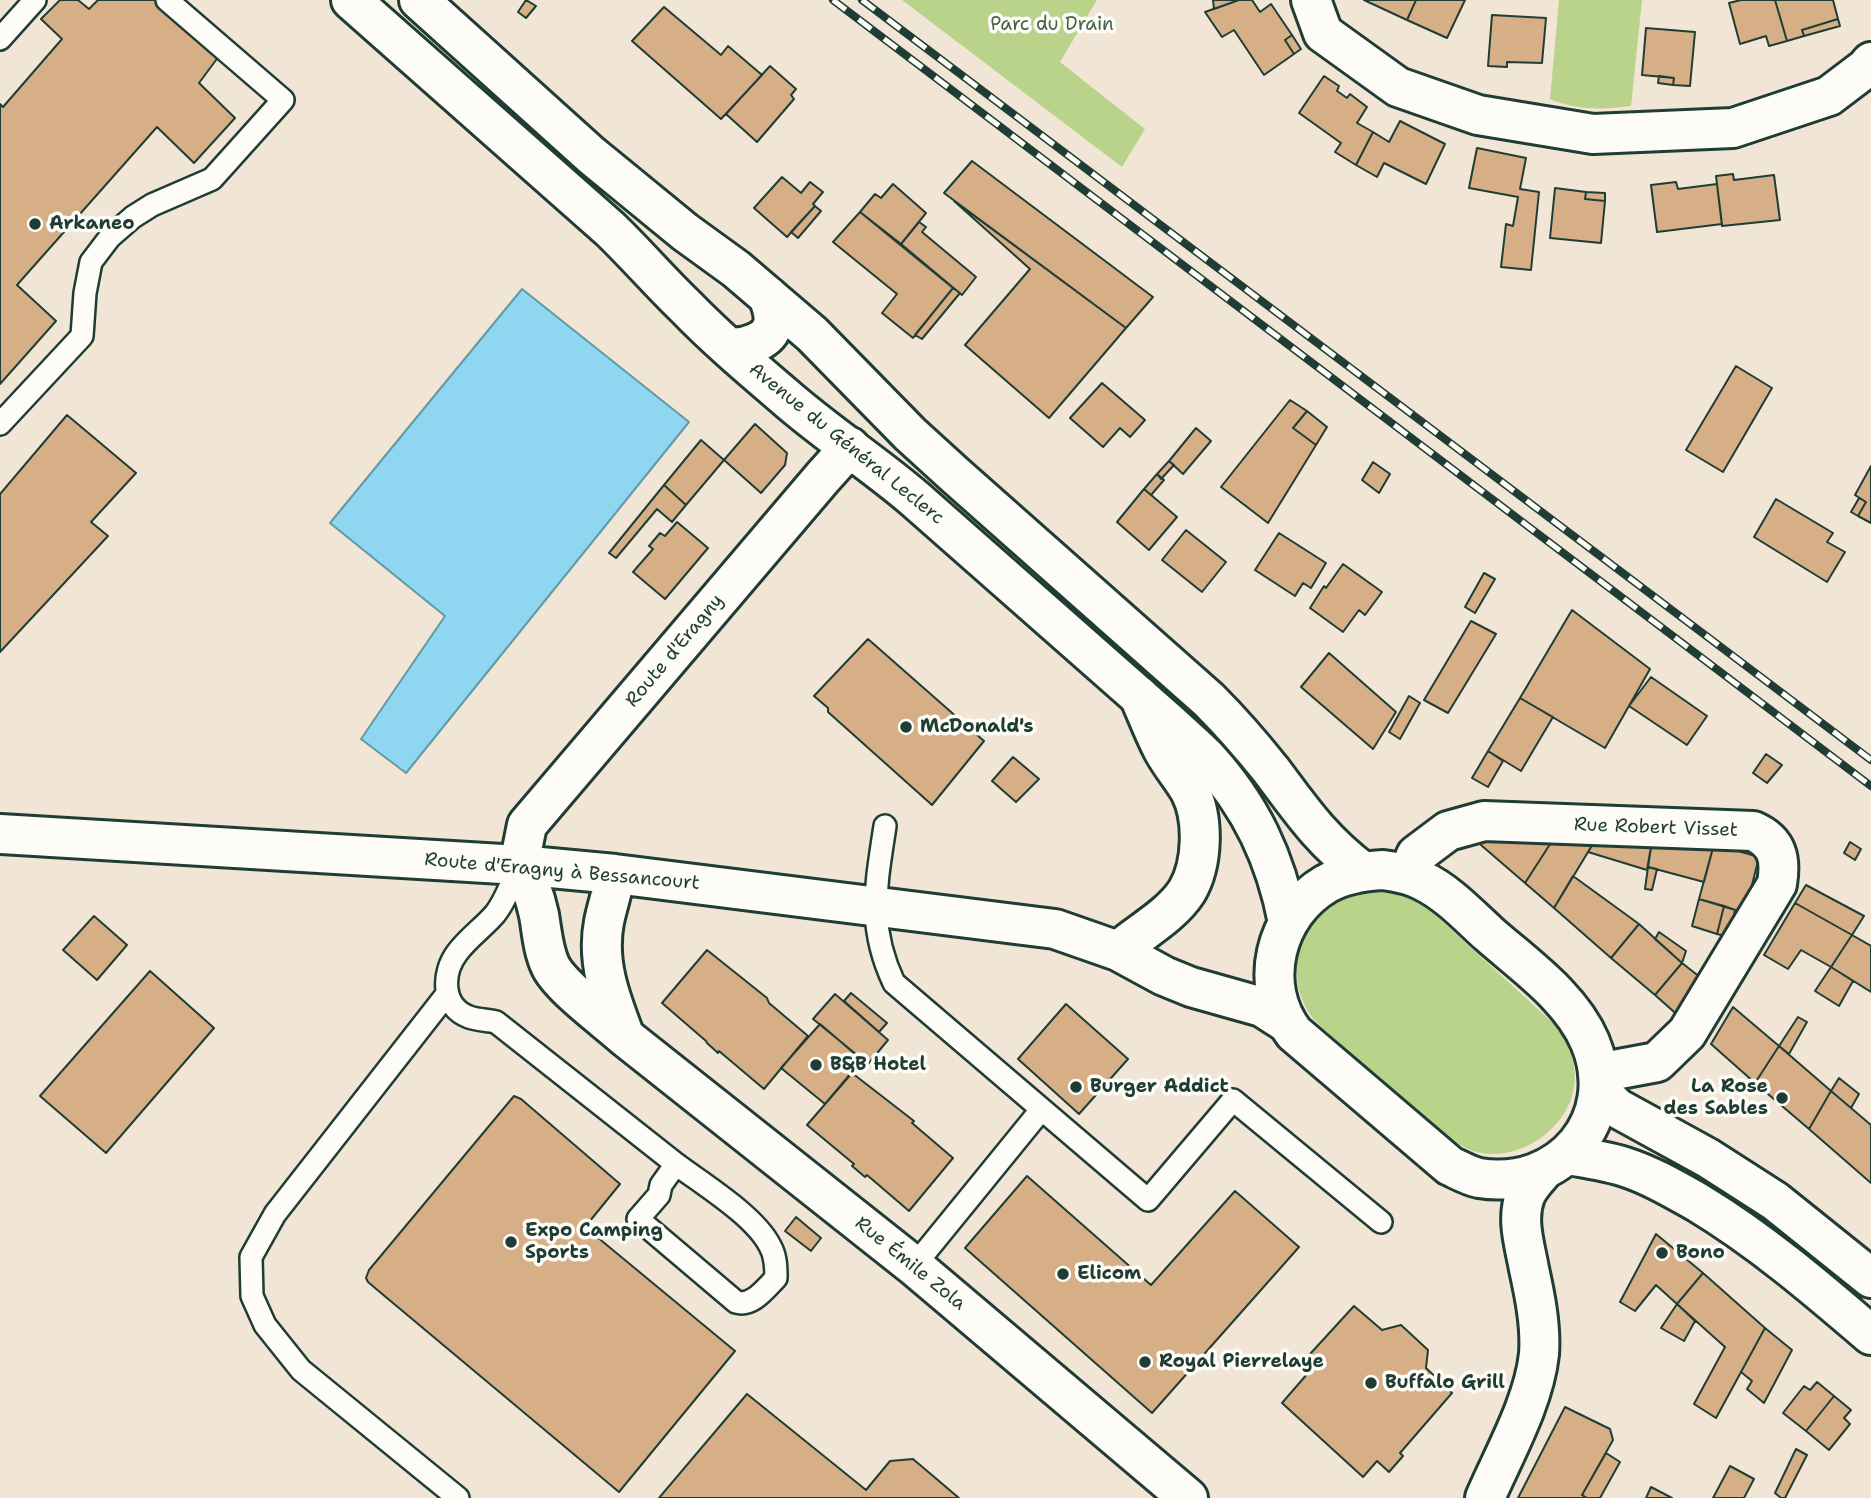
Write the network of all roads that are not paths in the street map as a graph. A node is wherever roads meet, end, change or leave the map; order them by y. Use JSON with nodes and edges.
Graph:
{"nodes":[{"id":1,"x":35,"y":0,"type":"edge"},
{"id":2,"x":167,"y":0,"type":"edge"},
{"id":3,"x":351,"y":0,"type":"edge"},
{"id":4,"x":419,"y":0,"type":"edge"},
{"id":5,"x":1311,"y":0,"type":"edge"},
{"id":6,"x":0,"y":39,"type":"edge"},
{"id":7,"x":1871,"y":62,"type":"edge"},
{"id":8,"x":768,"y":296,"type":"junction"},
{"id":9,"x":806,"y":329,"type":"junction"},
{"id":10,"x":749,"y":350,"type":"junction"},
{"id":11,"x":0,"y":424,"type":"edge"},
{"id":12,"x":850,"y":447,"type":"junction"},
{"id":13,"x":1139,"y":696,"type":"junction"},
{"id":14,"x":886,"y":826,"type":"dead end"},
{"id":15,"x":0,"y":834,"type":"edge"},
{"id":16,"x":519,"y":865,"type":"junction"},
{"id":17,"x":1362,"y":871,"type":"junction"},
{"id":18,"x":615,"y":874,"type":"junction"},
{"id":19,"x":1408,"y":874,"type":"junction"},
{"id":20,"x":876,"y":906,"type":"junction"},
{"id":21,"x":1282,"y":937,"type":"junction"},
{"id":22,"x":1118,"y":951,"type":"junction"},
{"id":23,"x":1203,"y":992,"type":"junction"},
{"id":24,"x":447,"y":994,"type":"junction"},
{"id":25,"x":1287,"y":1024,"type":"junction"},
{"id":26,"x":625,"y":1037,"type":"junction"},
{"id":27,"x":1599,"y":1082,"type":"junction"},
{"id":28,"x":1041,"y":1110,"type":"junction"},
{"id":29,"x":1555,"y":1163,"type":"junction"},
{"id":30,"x":676,"y":1164,"type":"junction"},
{"id":31,"x":1475,"y":1177,"type":"junction"},
{"id":32,"x":1381,"y":1222,"type":"dead end"},
{"id":33,"x":1521,"y":1227,"type":"junction"},
{"id":34,"x":914,"y":1266,"type":"junction"},
{"id":35,"x":1871,"y":1278,"type":"edge"},
{"id":36,"x":1871,"y":1335,"type":"edge"},
{"id":37,"x":458,"y":1498,"type":"edge"},
{"id":38,"x":1188,"y":1498,"type":"edge"},
{"id":39,"x":1485,"y":1498,"type":"edge"}],
"edges":[{"from":1,"to":6,"type":"lane"},
{"from":2,"to":11,"type":"lane"},
{"from":3,"to":10,"type":"street","name":"Avenue du Général Leclerc"},
{"from":4,"to":8,"type":"street"},
{"from":5,"to":7,"type":"street"},
{"from":8,"to":9,"type":"street"},
{"from":8,"to":10,"type":"street"},
{"from":9,"to":10,"type":"street"},
{"from":9,"to":17,"type":"street"},
{"from":10,"to":12,"type":"street","name":"Avenue du Général Leclerc"},
{"from":12,"to":13,"type":"street","name":"Avenue du Général Leclerc"},
{"from":12,"to":16,"type":"street","name":"Route d'Eragny"},
{"from":13,"to":21,"type":"street","name":"Avenue du Général Leclerc"},
{"from":13,"to":22,"type":"street"},
{"from":14,"to":20,"type":"lane"},
{"from":15,"to":16,"type":"street","name":"Route d'Eragny à Bessancourt"},
{"from":16,"to":18,"type":"street","name":"Route d'Eragny à Bessancourt"},
{"from":16,"to":24,"type":"lane"},
{"from":16,"to":26,"type":"street","name":"Rue Émile Zola"},
{"from":17,"to":19,"type":"street"},
{"from":17,"to":21,"type":"street"},
{"from":18,"to":20,"type":"street","name":"Route d'Eragny à Bessancourt"},
{"from":18,"to":26,"type":"street"},
{"from":19,"to":27,"type":"street"},
{"from":19,"to":27,"type":"street","name":"Rue Robert Visset"},
{"from":20,"to":22,"type":"street","name":"Route d'Eragny à Bessancourt"},
{"from":20,"to":28,"type":"lane"},
{"from":21,"to":23,"type":"street"},
{"from":21,"to":25,"type":"street","name":"Avenue du Général Leclerc"},
{"from":22,"to":23,"type":"street","name":"Route d'Eragny à Bessancourt"},
{"from":23,"to":25,"type":"street","name":"Route d'Eragny à Bessancourt"},
{"from":24,"to":30,"type":"lane"},
{"from":24,"to":37,"type":"lane"},
{"from":25,"to":31,"type":"street","name":"Avenue du Général Leclerc"},
{"from":26,"to":34,"type":"street","name":"Rue Émile Zola"},
{"from":27,"to":29,"type":"street"},
{"from":27,"to":35,"type":"street"},
{"from":28,"to":32,"type":"lane"},
{"from":28,"to":34,"type":"lane"},
{"from":29,"to":31,"type":"street","name":"Avenue du Général Leclerc"},
{"from":29,"to":33,"type":"street"},
{"from":29,"to":36,"type":"street","name":"Avenue du Général Leclerc"},
{"from":30,"to":30,"type":"lane"},
{"from":31,"to":33,"type":"street"},
{"from":33,"to":39,"type":"street"},
{"from":34,"to":38,"type":"street","name":"Rue Émile Zola"}]}
